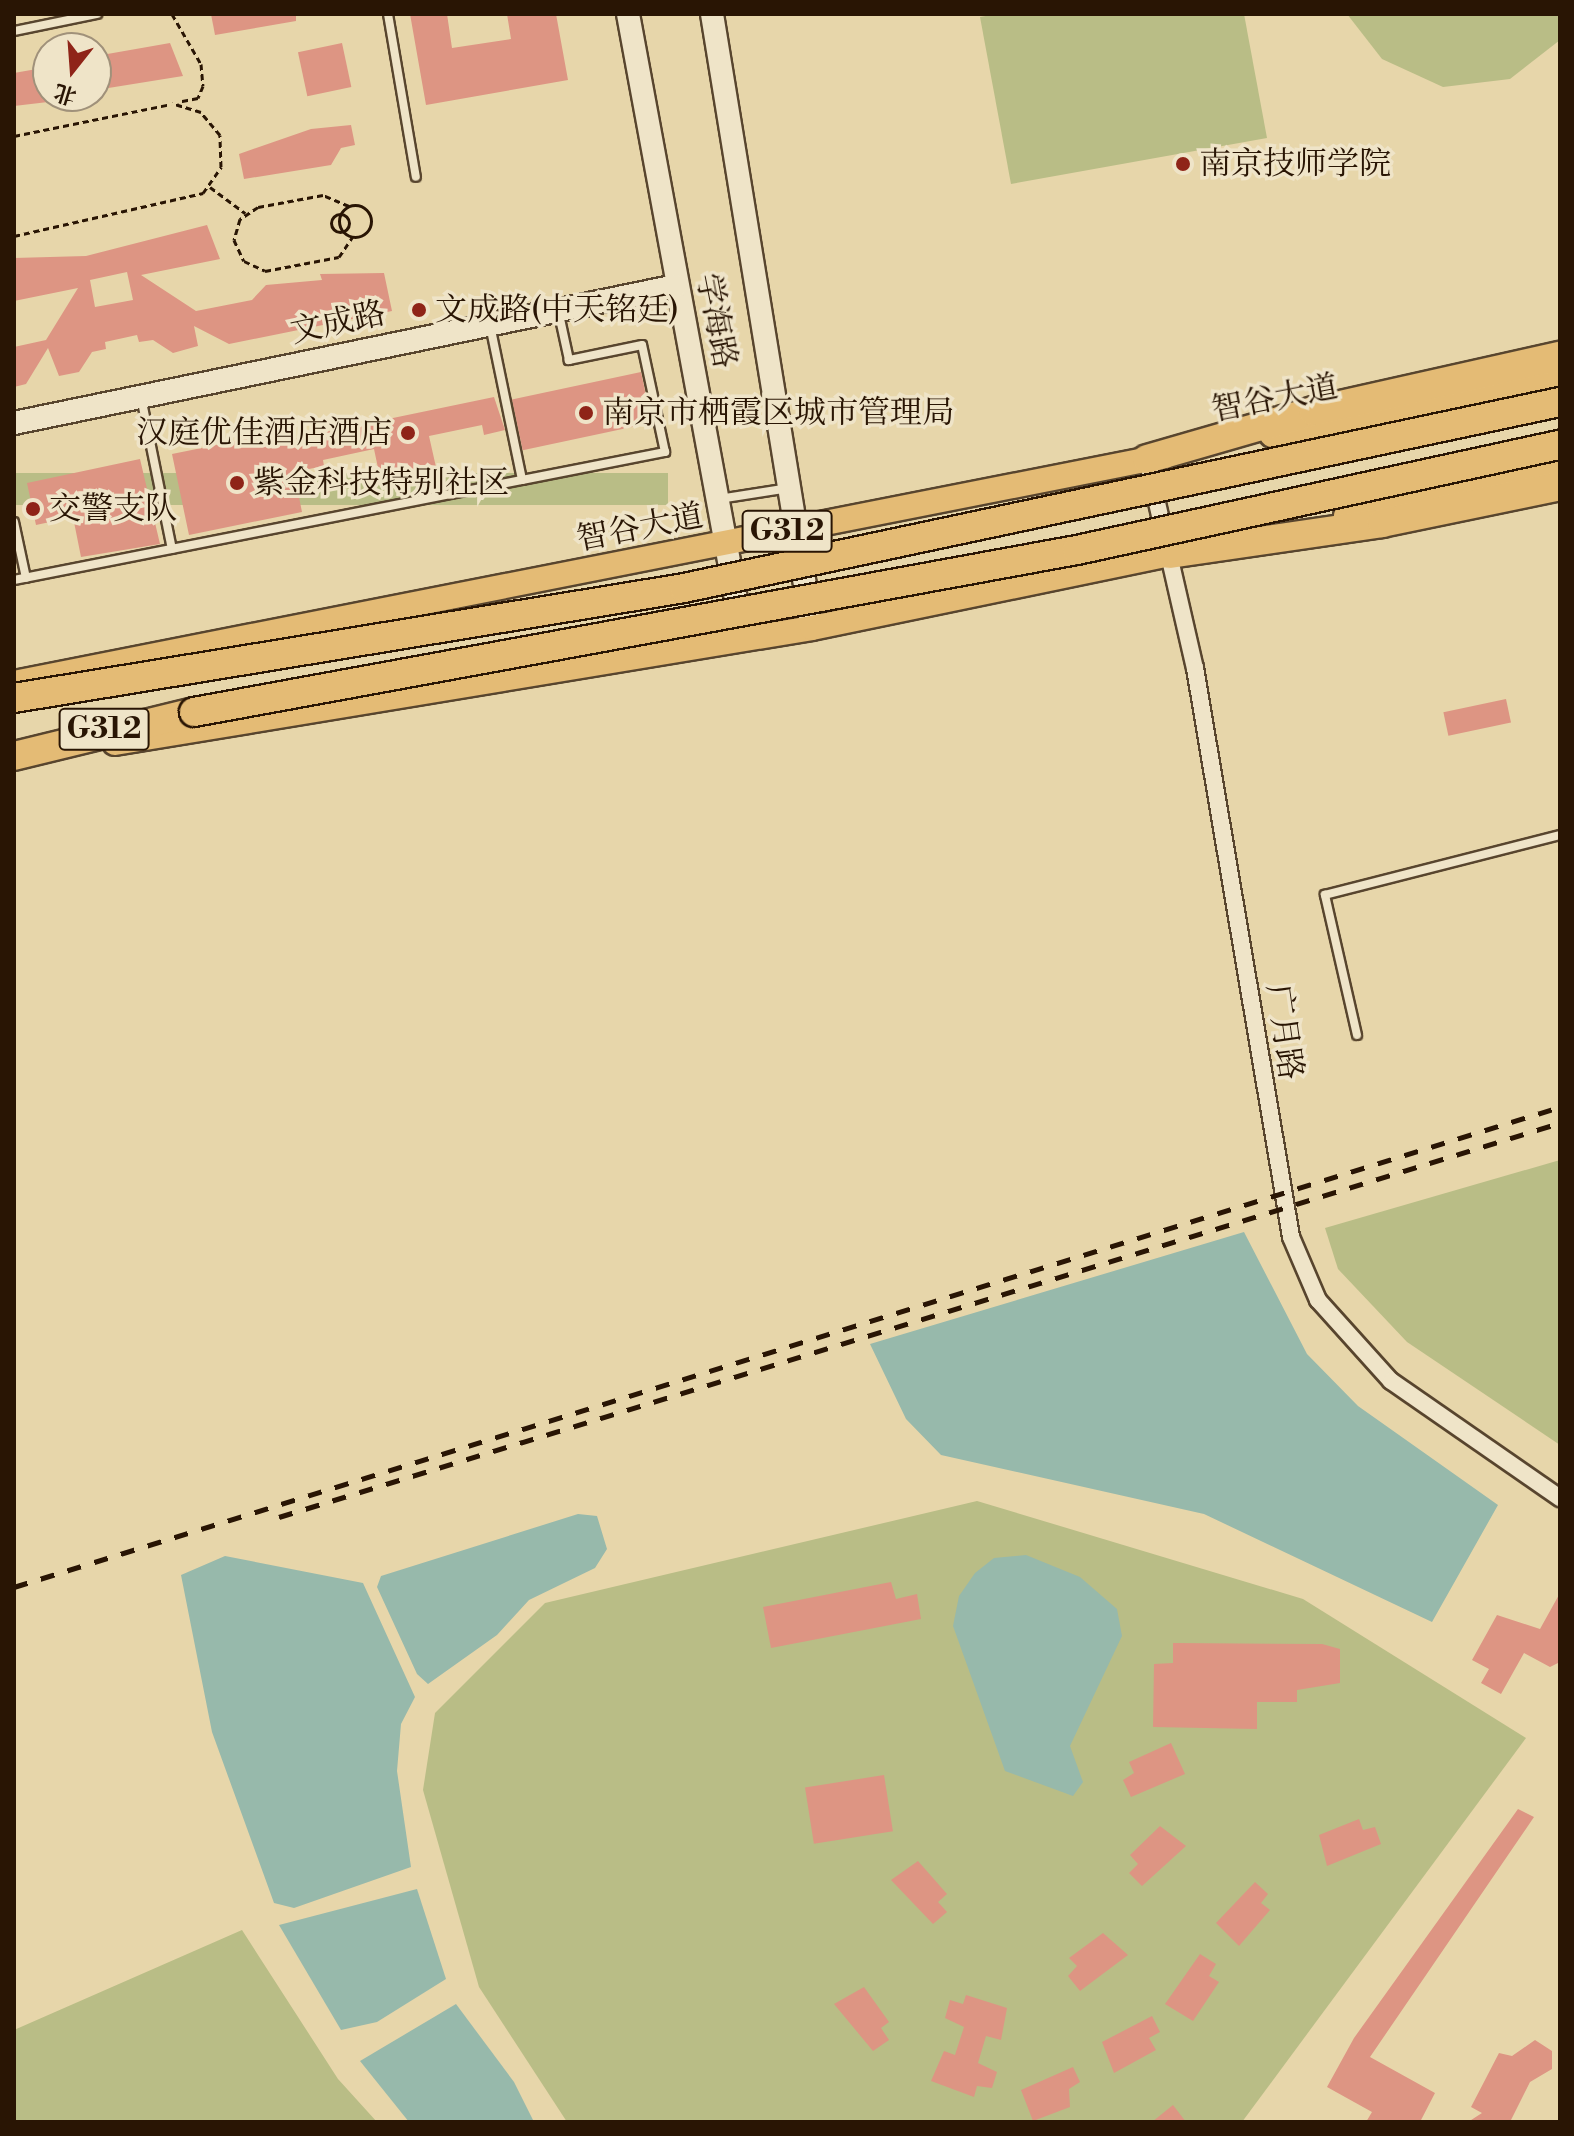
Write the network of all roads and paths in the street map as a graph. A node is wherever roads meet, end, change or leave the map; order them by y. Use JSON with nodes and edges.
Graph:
{"nodes":[{"id":1,"x":97,"y":14,"type":"edge"},
{"id":2,"x":172,"y":14,"type":"edge"},
{"id":3,"x":388,"y":14,"type":"edge"},
{"id":4,"x":628,"y":14,"type":"edge"},
{"id":5,"x":712,"y":14,"type":"edge"},
{"id":6,"x":14,"y":31,"type":"edge"},
{"id":7,"x":172,"y":103,"type":"junction"},
{"id":8,"x":14,"y":136,"type":"edge"},
{"id":9,"x":416,"y":177,"type":"dead end"},
{"id":10,"x":210,"y":187,"type":"junction"},
{"id":11,"x":349,"y":206,"type":"junction"},
{"id":12,"x":245,"y":213,"type":"junction"},
{"id":13,"x":341,"y":214,"type":"junction"},
{"id":14,"x":344,"y":231,"type":"junction"},
{"id":15,"x":14,"y":236,"type":"edge"},
{"id":16,"x":353,"y":236,"type":"junction"},
{"id":17,"x":676,"y":286,"type":"junction"},
{"id":18,"x":559,"y":310,"type":"junction"},
{"id":19,"x":489,"y":325,"type":"junction"},
{"id":20,"x":1560,"y":356,"type":"edge"},
{"id":21,"x":1560,"y":377,"type":"edge"},
{"id":22,"x":141,"y":397,"type":"junction"},
{"id":23,"x":1560,"y":402,"type":"edge"},
{"id":24,"x":14,"y":423,"type":"edge"},
{"id":25,"x":1560,"y":445,"type":"edge"},
{"id":26,"x":1147,"y":459,"type":"junction"},
{"id":27,"x":522,"y":480,"type":"junction"},
{"id":28,"x":1554,"y":482,"type":"edge"},
{"id":29,"x":790,"y":488,"type":"junction"},
{"id":30,"x":718,"y":499,"type":"junction"},
{"id":31,"x":14,"y":522,"type":"edge"},
{"id":32,"x":796,"y":529,"type":"junction"},
{"id":33,"x":726,"y":545,"type":"junction"},
{"id":34,"x":172,"y":549,"type":"junction"},
{"id":35,"x":1170,"y":554,"type":"junction"},
{"id":36,"x":26,"y":578,"type":"junction"},
{"id":37,"x":14,"y":580,"type":"edge"},
{"id":38,"x":812,"y":628,"type":"junction"},
{"id":39,"x":743,"y":640,"type":"junction"},
{"id":40,"x":181,"y":666,"type":"junction"},
{"id":41,"x":14,"y":683,"type":"edge"},
{"id":42,"x":14,"y":698,"type":"edge"},
{"id":43,"x":194,"y":712,"type":"junction"},
{"id":44,"x":14,"y":745,"type":"edge"},
{"id":45,"x":14,"y":758,"type":"edge"},
{"id":46,"x":1560,"y":835,"type":"edge"},
{"id":47,"x":1357,"y":1035,"type":"dead end"},
{"id":48,"x":1560,"y":1498,"type":"edge"}],
"edges":[{"from":1,"to":6,"type":"lane"},
{"from":2,"to":7,"type":"path"},
{"from":3,"to":9,"type":"lane"},
{"from":4,"to":17,"type":"main road","name":"学海路"},
{"from":5,"to":29,"type":"main road"},
{"from":7,"to":8,"type":"path"},
{"from":7,"to":10,"type":"path"},
{"from":10,"to":12,"type":"path"},
{"from":10,"to":15,"type":"path"},
{"from":11,"to":12,"type":"path"},
{"from":11,"to":13,"type":"path"},
{"from":11,"to":16,"type":"path"},
{"from":12,"to":16,"type":"path"},
{"from":13,"to":14,"type":"path"},
{"from":13,"to":14,"type":"path"},
{"from":13,"to":14,"type":"path"},
{"from":14,"to":16,"type":"path"},
{"from":17,"to":18,"type":"main road","name":"文成路"},
{"from":17,"to":30,"type":"main road","name":"学海路"},
{"from":18,"to":19,"type":"main road","name":"文成路"},
{"from":18,"to":27,"type":"lane"},
{"from":19,"to":22,"type":"main road","name":"文成路"},
{"from":19,"to":27,"type":"lane"},
{"from":20,"to":26,"type":"highway"},
{"from":21,"to":26,"type":"main road","name":"智谷大道","number":"G312"},
{"from":22,"to":24,"type":"main road","name":"文成路"},
{"from":22,"to":34,"type":"lane"},
{"from":23,"to":40,"type":"highway","name":"智谷大道","number":"G312","bridge":true},
{"from":25,"to":43,"type":"highway","number":"G312","bridge":true},
{"from":26,"to":32,"type":"main road","name":"智谷大道","number":"G312"},
{"from":26,"to":35,"type":"street","name":"广月路"},
{"from":27,"to":34,"type":"lane"},
{"from":28,"to":35,"type":"highway"},
{"from":29,"to":30,"type":"lane"},
{"from":29,"to":32,"type":"main road"},
{"from":30,"to":33,"type":"main road","name":"学海路"},
{"from":31,"to":36,"type":"lane"},
{"from":32,"to":33,"type":"main road","name":"智谷大道","number":"G312"},
{"from":32,"to":38,"type":"main road"},
{"from":33,"to":39,"type":"main road","name":"学海路"},
{"from":33,"to":41,"type":"main road","name":"智谷大道","number":"G312"},
{"from":34,"to":36,"type":"lane"},
{"from":35,"to":38,"type":"main road","number":"G312"},
{"from":35,"to":48,"type":"street","name":"广月路"},
{"from":36,"to":37,"type":"lane"},
{"from":38,"to":39,"type":"main road","number":"G312"},
{"from":39,"to":45,"type":"main road","number":"G312"},
{"from":40,"to":41,"type":"highway","bridge":true},
{"from":40,"to":42,"type":"highway","name":"智谷大道","number":"G312","bridge":true},
{"from":43,"to":44,"type":"highway","number":"G312"},
{"from":43,"to":45,"type":"highway"},
{"from":46,"to":47,"type":"lane"}]}
